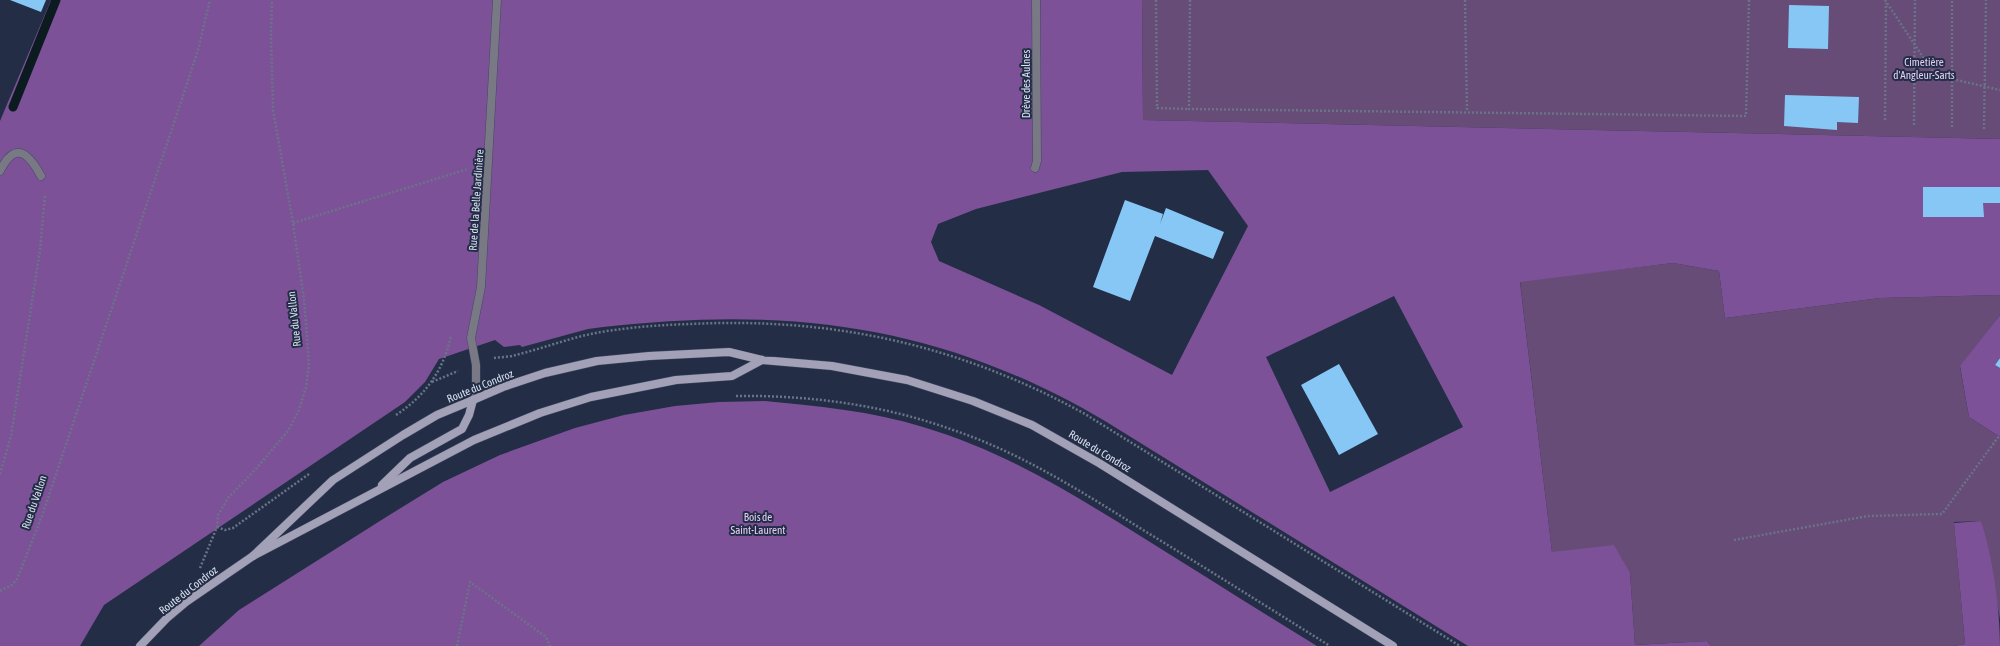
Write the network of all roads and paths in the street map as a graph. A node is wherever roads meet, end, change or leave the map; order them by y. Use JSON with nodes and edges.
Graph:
{"nodes":[{"id":1,"x":210,"y":0,"type":"edge"},
{"id":2,"x":272,"y":0,"type":"edge"},
{"id":3,"x":497,"y":0,"type":"edge"},
{"id":4,"x":1036,"y":0,"type":"edge"},
{"id":5,"x":1156,"y":0,"type":"edge"},
{"id":6,"x":1190,"y":0,"type":"edge"},
{"id":7,"x":1465,"y":0,"type":"edge"},
{"id":8,"x":1749,"y":0,"type":"edge"},
{"id":9,"x":1915,"y":0,"type":"edge"},
{"id":10,"x":1952,"y":0,"type":"edge"},
{"id":11,"x":1986,"y":0,"type":"edge"},
{"id":12,"x":1885,"y":1,"type":"edge"},
{"id":13,"x":1914,"y":44,"type":"junction"},
{"id":14,"x":1952,"y":79,"type":"junction"},
{"id":15,"x":1985,"y":87,"type":"junction"},
{"id":16,"x":2000,"y":90,"type":"edge"},
{"id":17,"x":1189,"y":109,"type":"junction"},
{"id":18,"x":1467,"y":112,"type":"junction"},
{"id":19,"x":1885,"y":120,"type":"dead end"},
{"id":20,"x":1914,"y":125,"type":"dead end"},
{"id":21,"x":1952,"y":127,"type":"dead end"},
{"id":22,"x":1984,"y":129,"type":"dead end"},
{"id":23,"x":489,"y":162,"type":"junction"},
{"id":24,"x":1035,"y":168,"type":"dead end"},
{"id":25,"x":0,"y":171,"type":"edge"},
{"id":26,"x":41,"y":176,"type":"joint"},
{"id":27,"x":293,"y":223,"type":"junction"},
{"id":28,"x":452,"y":329,"type":"dead end"},
{"id":29,"x":621,"y":329,"type":"dead end"},
{"id":30,"x":496,"y":358,"type":"dead end"},
{"id":31,"x":762,"y":360,"type":"junction"},
{"id":32,"x":735,"y":396,"type":"dead end"},
{"id":33,"x":473,"y":400,"type":"junction"},
{"id":34,"x":391,"y":418,"type":"dead end"},
{"id":35,"x":2000,"y":437,"type":"edge"},
{"id":36,"x":311,"y":473,"type":"dead end"},
{"id":37,"x":0,"y":474,"type":"edge"},
{"id":38,"x":374,"y":492,"type":"junction"},
{"id":39,"x":217,"y":527,"type":"junction"},
{"id":40,"x":1734,"y":540,"type":"dead end"},
{"id":41,"x":253,"y":556,"type":"junction"},
{"id":42,"x":0,"y":590,"type":"edge"},
{"id":43,"x":186,"y":602,"type":"junction"},
{"id":44,"x":140,"y":646,"type":"edge"},
{"id":45,"x":457,"y":646,"type":"edge"},
{"id":46,"x":550,"y":646,"type":"edge"},
{"id":47,"x":1330,"y":646,"type":"edge"},
{"id":48,"x":1393,"y":646,"type":"edge"}],
"edges":[{"from":1,"to":42,"type":"path","name":"Rue du Vallon"},
{"from":2,"to":27,"type":"path","name":"Rue du Vallon"},
{"from":3,"to":23,"type":"street","name":"Rue de la Belle Jardinière"},
{"from":4,"to":24,"type":"street","name":"Drève des Aulnes"},
{"from":5,"to":17,"type":"path"},
{"from":6,"to":17,"type":"path"},
{"from":7,"to":18,"type":"path"},
{"from":8,"to":18,"type":"path"},
{"from":9,"to":13,"type":"path"},
{"from":10,"to":14,"type":"path"},
{"from":11,"to":15,"type":"path"},
{"from":12,"to":13,"type":"path"},
{"from":12,"to":19,"type":"path"},
{"from":13,"to":14,"type":"path"},
{"from":13,"to":20,"type":"path"},
{"from":14,"to":15,"type":"path"},
{"from":14,"to":21,"type":"path"},
{"from":15,"to":16,"type":"path"},
{"from":15,"to":22,"type":"path"},
{"from":17,"to":18,"type":"path"},
{"from":23,"to":27,"type":"path"},
{"from":23,"to":33,"type":"street","name":"Rue de la Belle Jardinière"},
{"from":25,"to":26,"type":"street"},
{"from":26,"to":37,"type":"path"},
{"from":27,"to":39,"type":"path","name":"Rue du Vallon"},
{"from":28,"to":34,"type":"path"},
{"from":29,"to":30,"type":"path"},
{"from":31,"to":33,"type":"main road","name":"Route du Condroz"},
{"from":31,"to":38,"type":"main road","name":"Route du Condroz"},
{"from":31,"to":48,"type":"main road","name":"Route du Condroz"},
{"from":32,"to":47,"type":"path"},
{"from":33,"to":38,"type":"main road"},
{"from":33,"to":41,"type":"main road","name":"Route du Condroz"},
{"from":35,"to":40,"type":"path"},
{"from":36,"to":39,"type":"path"},
{"from":38,"to":41,"type":"main road","name":"Route du Condroz"},
{"from":39,"to":43,"type":"path","name":"Rue du Vallon"},
{"from":41,"to":43,"type":"main road","name":"Route du Condroz"},
{"from":43,"to":44,"type":"main road","name":"Route du Condroz"},
{"from":45,"to":46,"type":"path"}]}
